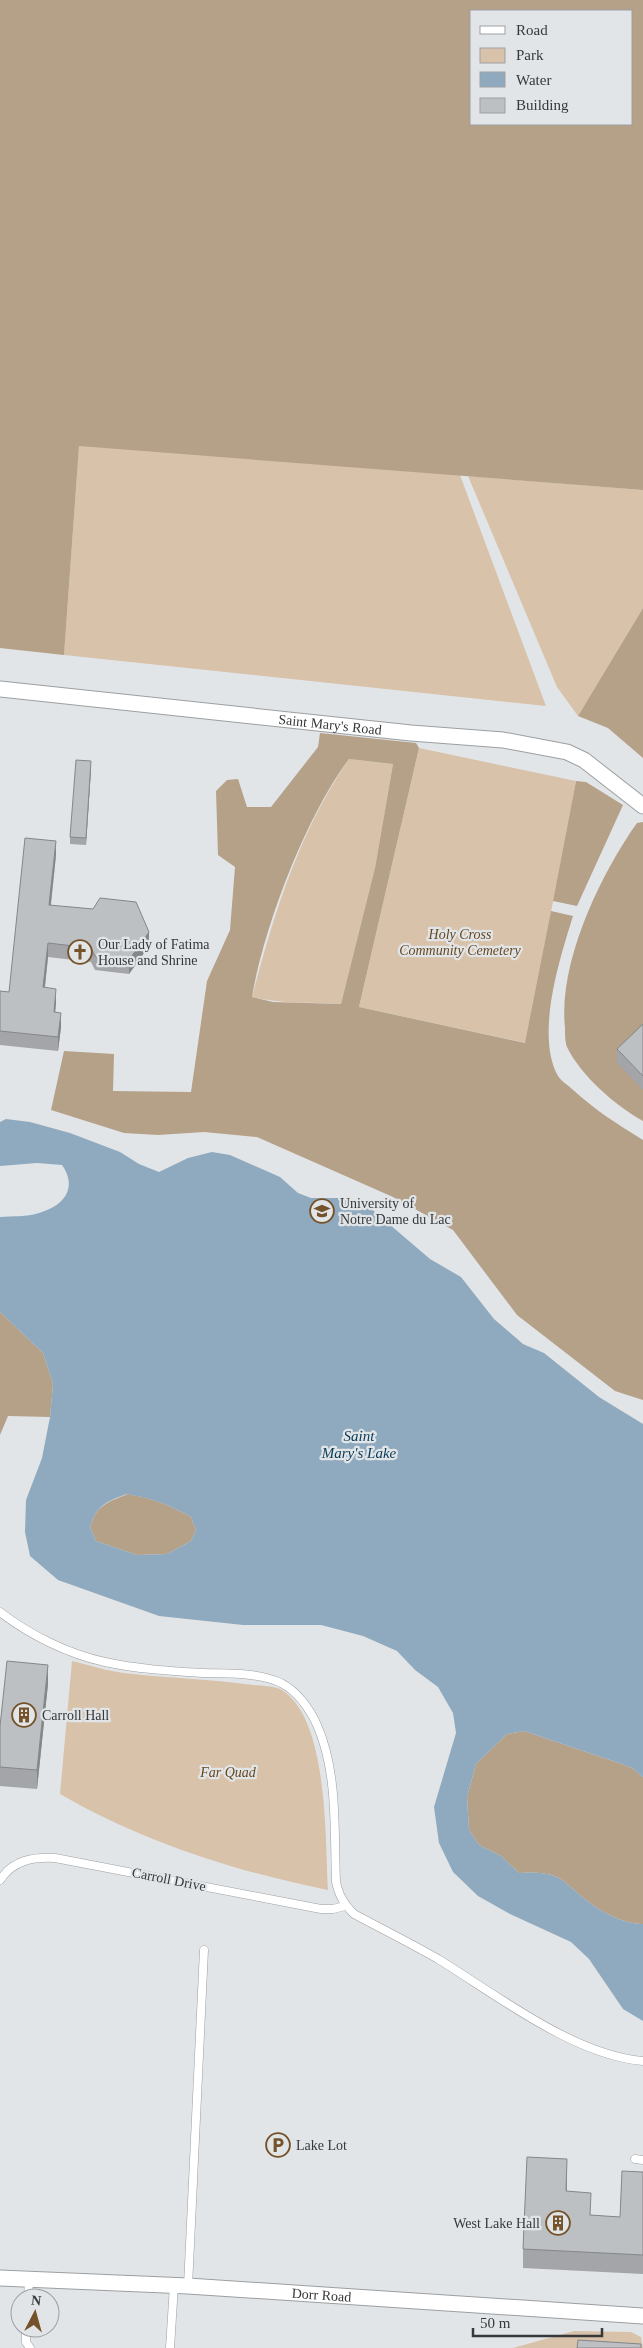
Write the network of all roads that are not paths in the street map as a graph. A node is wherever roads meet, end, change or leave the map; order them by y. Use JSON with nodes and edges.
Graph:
{"nodes":[{"id":1,"x":0,"y":689,"type":"edge"},
{"id":2,"x":643,"y":806,"type":"edge"},
{"id":3,"x":0,"y":1612,"type":"edge"},
{"id":4,"x":0,"y":1880,"type":"edge"},
{"id":5,"x":346,"y":1906,"type":"junction"},
{"id":6,"x":204,"y":1950,"type":"dead end"},
{"id":7,"x":643,"y":2061,"type":"edge"},
{"id":8,"x":0,"y":2278,"type":"edge"},
{"id":9,"x":29,"y":2280,"type":"junction"},
{"id":10,"x":181,"y":2286,"type":"junction"},
{"id":11,"x":29,"y":2288,"type":"edge"},
{"id":12,"x":643,"y":2316,"type":"edge"},
{"id":13,"x":28,"y":2345,"type":"edge"},
{"id":14,"x":18,"y":2348,"type":"edge"},
{"id":15,"x":170,"y":2348,"type":"edge"}],
"edges":[{"from":1,"to":2,"type":"street","name":"Saint Mary's Road"},
{"from":3,"to":5,"type":"lane"},
{"from":4,"to":5,"type":"lane","name":"Carroll Drive"},
{"from":5,"to":7,"type":"lane"},
{"from":6,"to":10,"type":"lane"},
{"from":8,"to":9,"type":"street","name":"Dorr Road"},
{"from":9,"to":10,"type":"street","name":"Dorr Road"},
{"from":9,"to":11,"type":"lane"},
{"from":10,"to":12,"type":"street","name":"Dorr Road"},
{"from":10,"to":15,"type":"lane"},
{"from":13,"to":14,"type":"lane"}]}
